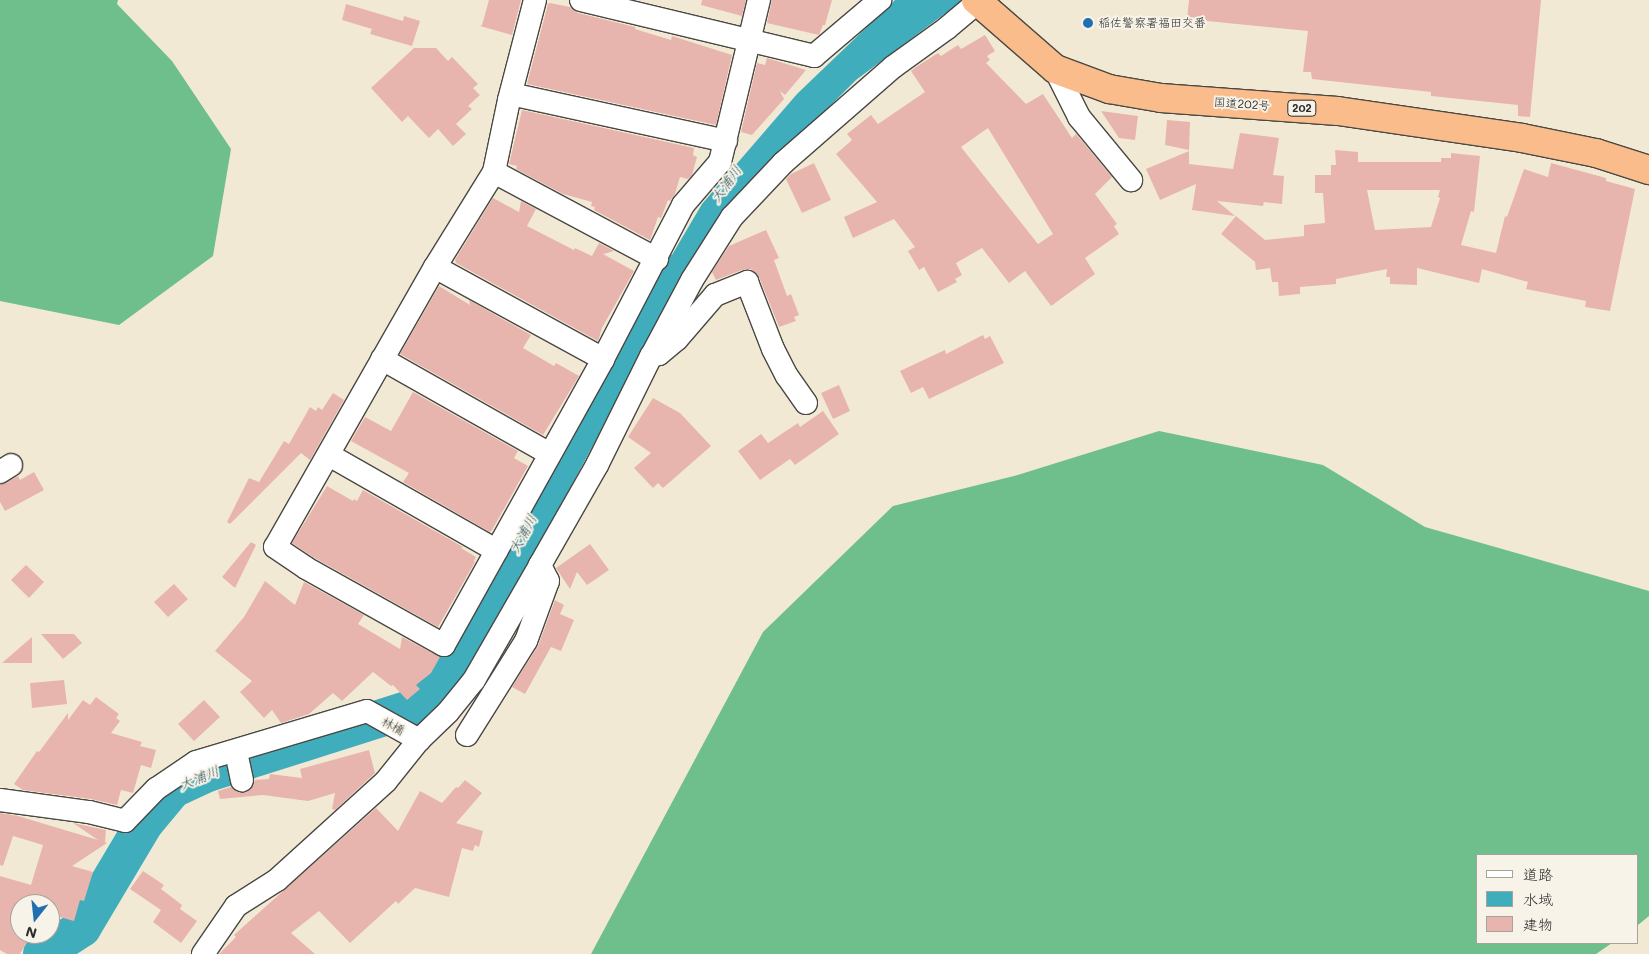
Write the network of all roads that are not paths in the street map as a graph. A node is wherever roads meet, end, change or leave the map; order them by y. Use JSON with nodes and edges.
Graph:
{"nodes":[{"id":1,"x":535,"y":0,"type":"edge"},
{"id":2,"x":582,"y":0,"type":"edge"},
{"id":3,"x":759,"y":0,"type":"edge"},
{"id":4,"x":880,"y":0,"type":"edge"},
{"id":5,"x":977,"y":1,"type":"edge"},
{"id":6,"x":750,"y":40,"type":"junction"},
{"id":7,"x":1055,"y":69,"type":"junction"},
{"id":8,"x":511,"y":94,"type":"junction"},
{"id":9,"x":726,"y":141,"type":"junction"},
{"id":10,"x":1649,"y":170,"type":"edge"},
{"id":11,"x":494,"y":172,"type":"junction"},
{"id":12,"x":1131,"y":180,"type":"dead end"},
{"id":13,"x":657,"y":259,"type":"junction"},
{"id":14,"x":435,"y":267,"type":"junction"},
{"id":15,"x":692,"y":280,"type":"junction"},
{"id":16,"x":715,"y":295,"type":"junction"},
{"id":17,"x":651,"y":356,"type":"junction"},
{"id":18,"x":382,"y":359,"type":"junction"},
{"id":19,"x":602,"y":359,"type":"junction"},
{"id":20,"x":806,"y":403,"type":"dead end"},
{"id":21,"x":550,"y":454,"type":"junction"},
{"id":22,"x":329,"y":455,"type":"junction"},
{"id":23,"x":497,"y":551,"type":"junction"},
{"id":24,"x":540,"y":566,"type":"junction"},
{"id":25,"x":467,"y":735,"type":"dead end"},
{"id":26,"x":419,"y":740,"type":"junction"},
{"id":27,"x":236,"y":752,"type":"junction"},
{"id":28,"x":242,"y":780,"type":"dead end"},
{"id":29,"x":0,"y":800,"type":"edge"},
{"id":30,"x":203,"y":954,"type":"edge"}],
"edges":[{"from":1,"to":8,"type":"street"},
{"from":2,"to":6,"type":"street"},
{"from":3,"to":6,"type":"street"},
{"from":4,"to":6,"type":"street"},
{"from":5,"to":7,"type":"highway","name":"国道202号","number":"202"},
{"from":5,"to":15,"type":"street"},
{"from":6,"to":9,"type":"street"},
{"from":7,"to":10,"type":"highway","name":"国道202号","number":"202"},
{"from":7,"to":12,"type":"street"},
{"from":8,"to":9,"type":"street"},
{"from":8,"to":11,"type":"street"},
{"from":9,"to":13,"type":"street"},
{"from":11,"to":13,"type":"street"},
{"from":11,"to":14,"type":"street"},
{"from":13,"to":19,"type":"street"},
{"from":14,"to":18,"type":"street"},
{"from":14,"to":19,"type":"street"},
{"from":15,"to":16,"type":"street"},
{"from":15,"to":17,"type":"street"},
{"from":16,"to":17,"type":"street"},
{"from":16,"to":20,"type":"street"},
{"from":17,"to":24,"type":"street"},
{"from":18,"to":21,"type":"street"},
{"from":18,"to":22,"type":"street"},
{"from":19,"to":21,"type":"street"},
{"from":21,"to":23,"type":"street"},
{"from":22,"to":23,"type":"street"},
{"from":22,"to":23,"type":"street"},
{"from":24,"to":25,"type":"street"},
{"from":24,"to":26,"type":"street"},
{"from":26,"to":27,"type":"street","name":"林橋"},
{"from":26,"to":30,"type":"street"},
{"from":27,"to":28,"type":"street"},
{"from":27,"to":29,"type":"street"}]}
